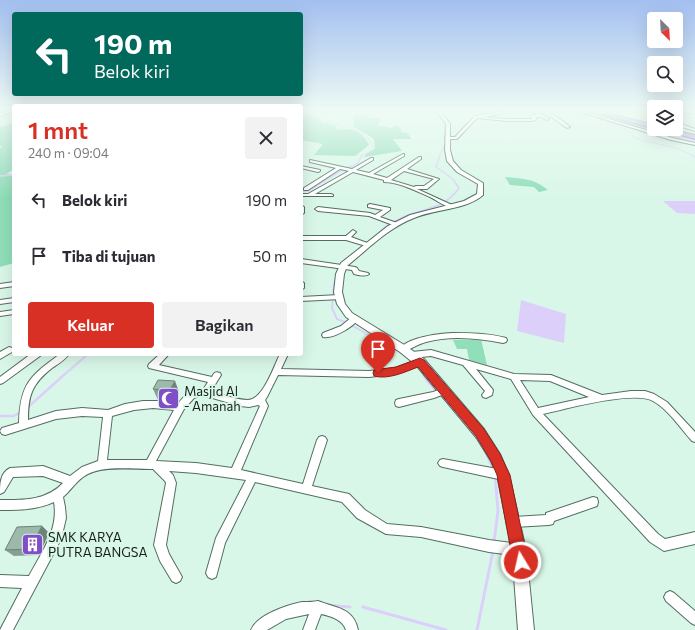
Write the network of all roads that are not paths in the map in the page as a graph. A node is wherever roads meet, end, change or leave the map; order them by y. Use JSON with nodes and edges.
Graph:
{"nodes":[{"id":1,"x":674,"y":139,"type":"edge"},
{"id":2,"x":449,"y":141,"type":"edge"},
{"id":3,"x":695,"y":144,"type":"edge"},
{"id":4,"x":403,"y":155,"type":"dead end"},
{"id":5,"x":420,"y":158,"type":"dead end"},
{"id":6,"x":372,"y":160,"type":"dead end"},
{"id":7,"x":310,"y":162,"type":"dead end"},
{"id":8,"x":342,"y":167,"type":"junction"},
{"id":9,"x":303,"y":168,"type":"edge"},
{"id":10,"x":308,"y":169,"type":"junction"},
{"id":11,"x":403,"y":169,"type":"junction"},
{"id":12,"x":352,"y":170,"type":"junction"},
{"id":13,"x":303,"y":171,"type":"edge"},
{"id":14,"x":318,"y":171,"type":"dead end"},
{"id":15,"x":369,"y":175,"type":"junction"},
{"id":16,"x":386,"y":180,"type":"junction"},
{"id":17,"x":408,"y":188,"type":"junction"},
{"id":18,"x":306,"y":189,"type":"dead end"},
{"id":19,"x":309,"y":194,"type":"junction"},
{"id":20,"x":303,"y":195,"type":"dead end"},
{"id":21,"x":331,"y":195,"type":"dead end"},
{"id":22,"x":446,"y":204,"type":"junction"},
{"id":23,"x":370,"y":206,"type":"dead end"},
{"id":24,"x":318,"y":209,"type":"dead end"},
{"id":25,"x":360,"y":213,"type":"junction"},
{"id":26,"x":377,"y":216,"type":"junction"},
{"id":27,"x":353,"y":220,"type":"dead end"},
{"id":28,"x":393,"y":223,"type":"junction"},
{"id":29,"x":353,"y":232,"type":"dead end"},
{"id":30,"x":303,"y":238,"type":"edge"},
{"id":31,"x":347,"y":238,"type":"junction"},
{"id":32,"x":366,"y":244,"type":"junction"},
{"id":33,"x":303,"y":261,"type":"edge"},
{"id":34,"x":339,"y":268,"type":"junction"},
{"id":35,"x":366,"y":274,"type":"dead end"},
{"id":36,"x":12,"y":284,"type":"edge"},
{"id":37,"x":0,"y":286,"type":"edge"},
{"id":38,"x":334,"y":297,"type":"junction"},
{"id":39,"x":12,"y":300,"type":"edge"},
{"id":40,"x":303,"y":301,"type":"edge"},
{"id":41,"x":0,"y":302,"type":"edge"},
{"id":42,"x":12,"y":312,"type":"edge"},
{"id":43,"x":0,"y":314,"type":"edge"},
{"id":44,"x":351,"y":323,"type":"junction"},
{"id":45,"x":326,"y":335,"type":"dead end"},
{"id":46,"x":503,"y":340,"type":"dead end"},
{"id":47,"x":9,"y":350,"type":"dead end"},
{"id":48,"x":411,"y":355,"type":"junction"},
{"id":49,"x":0,"y":356,"type":"edge"},
{"id":50,"x":34,"y":356,"type":"edge"},
{"id":51,"x":62,"y":356,"type":"edge"},
{"id":52,"x":163,"y":356,"type":"edge"},
{"id":53,"x":283,"y":356,"type":"edge"},
{"id":54,"x":466,"y":363,"type":"junction"},
{"id":55,"x":276,"y":372,"type":"junction"},
{"id":56,"x":514,"y":377,"type":"junction"},
{"id":57,"x":0,"y":381,"type":"edge"},
{"id":58,"x":440,"y":393,"type":"junction"},
{"id":59,"x":205,"y":394,"type":"junction"},
{"id":60,"x":486,"y":395,"type":"dead end"},
{"id":61,"x":601,"y":398,"type":"junction"},
{"id":62,"x":260,"y":400,"type":"junction"},
{"id":63,"x":398,"y":403,"type":"dead end"},
{"id":64,"x":180,"y":408,"type":"junction"},
{"id":65,"x":536,"y":412,"type":"junction"},
{"id":66,"x":108,"y":414,"type":"junction"},
{"id":67,"x":23,"y":416,"type":"junction"},
{"id":68,"x":5,"y":431,"type":"dead end"},
{"id":69,"x":695,"y":438,"type":"edge"},
{"id":70,"x":322,"y":440,"type":"dead end"},
{"id":71,"x":443,"y":463,"type":"dead end"},
{"id":72,"x":102,"y":465,"type":"junction"},
{"id":73,"x":153,"y":465,"type":"junction"},
{"id":74,"x":10,"y":473,"type":"junction"},
{"id":75,"x":236,"y":473,"type":"junction"},
{"id":76,"x":497,"y":474,"type":"junction"},
{"id":77,"x":0,"y":475,"type":"edge"},
{"id":78,"x":252,"y":478,"type":"junction"},
{"id":79,"x":71,"y":480,"type":"junction"},
{"id":80,"x":0,"y":489,"type":"edge"},
{"id":81,"x":306,"y":490,"type":"junction"},
{"id":82,"x":57,"y":495,"type":"junction"},
{"id":83,"x":593,"y":502,"type":"dead end"},
{"id":84,"x":0,"y":505,"type":"edge"},
{"id":85,"x":514,"y":522,"type":"junction"},
{"id":86,"x":695,"y":538,"type":"edge"},
{"id":87,"x":519,"y":550,"type":"junction"},
{"id":88,"x":212,"y":573,"type":"dead end"},
{"id":89,"x":176,"y":577,"type":"dead end"},
{"id":90,"x":0,"y":581,"type":"edge"},
{"id":91,"x":32,"y":582,"type":"junction"},
{"id":92,"x":670,"y":597,"type":"dead end"},
{"id":93,"x":318,"y":608,"type":"junction"},
{"id":94,"x":695,"y":619,"type":"edge"},
{"id":95,"x":6,"y":630,"type":"edge"},
{"id":96,"x":257,"y":630,"type":"edge"},
{"id":97,"x":309,"y":630,"type":"edge"},
{"id":98,"x":352,"y":630,"type":"edge"},
{"id":99,"x":526,"y":630,"type":"edge"}],
"edges":[{"from":1,"to":3,"type":"street"},
{"from":2,"to":22,"type":"main road"},
{"from":4,"to":15,"type":"street"},
{"from":5,"to":11,"type":"street"},
{"from":6,"to":12,"type":"street"},
{"from":7,"to":8,"type":"street"},
{"from":8,"to":12,"type":"street"},
{"from":8,"to":18,"type":"street"},
{"from":9,"to":10,"type":"street"},
{"from":10,"to":13,"type":"street"},
{"from":10,"to":14,"type":"street"},
{"from":11,"to":16,"type":"street"},
{"from":11,"to":17,"type":"street"},
{"from":12,"to":15,"type":"street"},
{"from":12,"to":19,"type":"street"},
{"from":15,"to":16,"type":"street"},
{"from":16,"to":17,"type":"street"},
{"from":17,"to":22,"type":"street"},
{"from":19,"to":20,"type":"street"},
{"from":19,"to":21,"type":"street"},
{"from":22,"to":28,"type":"main road"},
{"from":23,"to":26,"type":"street"},
{"from":24,"to":25,"type":"street"},
{"from":25,"to":26,"type":"street"},
{"from":25,"to":27,"type":"street"},
{"from":26,"to":28,"type":"street"},
{"from":28,"to":32,"type":"main road"},
{"from":29,"to":31,"type":"street"},
{"from":30,"to":31,"type":"street"},
{"from":31,"to":32,"type":"street"},
{"from":32,"to":34,"type":"main road"},
{"from":33,"to":34,"type":"street"},
{"from":34,"to":35,"type":"street"},
{"from":34,"to":38,"type":"main road"},
{"from":36,"to":37,"type":"street"},
{"from":38,"to":40,"type":"street"},
{"from":38,"to":44,"type":"main road"},
{"from":39,"to":41,"type":"street"},
{"from":42,"to":43,"type":"street"},
{"from":44,"to":45,"type":"street"},
{"from":44,"to":48,"type":"main road"},
{"from":46,"to":48,"type":"street"},
{"from":47,"to":49,"type":"street"},
{"from":48,"to":54,"type":"street"},
{"from":48,"to":55,"type":"street"},
{"from":48,"to":58,"type":"main road"},
{"from":50,"to":57,"type":"street"},
{"from":51,"to":67,"type":"street"},
{"from":52,"to":59,"type":"street"},
{"from":53,"to":55,"type":"street"},
{"from":54,"to":56,"type":"street"},
{"from":54,"to":60,"type":"street"},
{"from":55,"to":62,"type":"street"},
{"from":56,"to":61,"type":"street"},
{"from":56,"to":65,"type":"street"},
{"from":58,"to":63,"type":"street"},
{"from":58,"to":76,"type":"main road"},
{"from":59,"to":62,"type":"street"},
{"from":59,"to":64,"type":"street"},
{"from":61,"to":65,"type":"street"},
{"from":61,"to":69,"type":"street"},
{"from":62,"to":75,"type":"street"},
{"from":64,"to":66,"type":"street"},
{"from":64,"to":73,"type":"street"},
{"from":65,"to":86,"type":"street"},
{"from":66,"to":67,"type":"street"},
{"from":66,"to":72,"type":"street"},
{"from":67,"to":68,"type":"street"},
{"from":70,"to":81,"type":"street"},
{"from":71,"to":76,"type":"street"},
{"from":72,"to":73,"type":"street"},
{"from":72,"to":79,"type":"street"},
{"from":73,"to":75,"type":"street"},
{"from":73,"to":89,"type":"street"},
{"from":74,"to":77,"type":"street"},
{"from":74,"to":79,"type":"street"},
{"from":74,"to":80,"type":"street"},
{"from":75,"to":78,"type":"street"},
{"from":76,"to":85,"type":"main road"},
{"from":78,"to":81,"type":"street"},
{"from":78,"to":88,"type":"street"},
{"from":79,"to":82,"type":"street"},
{"from":81,"to":87,"type":"street"},
{"from":82,"to":84,"type":"street"},
{"from":82,"to":91,"type":"street"},
{"from":83,"to":85,"type":"street"},
{"from":85,"to":87,"type":"main road"},
{"from":87,"to":99,"type":"main road"},
{"from":90,"to":91,"type":"street"},
{"from":91,"to":95,"type":"street"},
{"from":92,"to":94,"type":"street"},
{"from":93,"to":96,"type":"street"},
{"from":93,"to":97,"type":"street"},
{"from":93,"to":98,"type":"street"}]}
